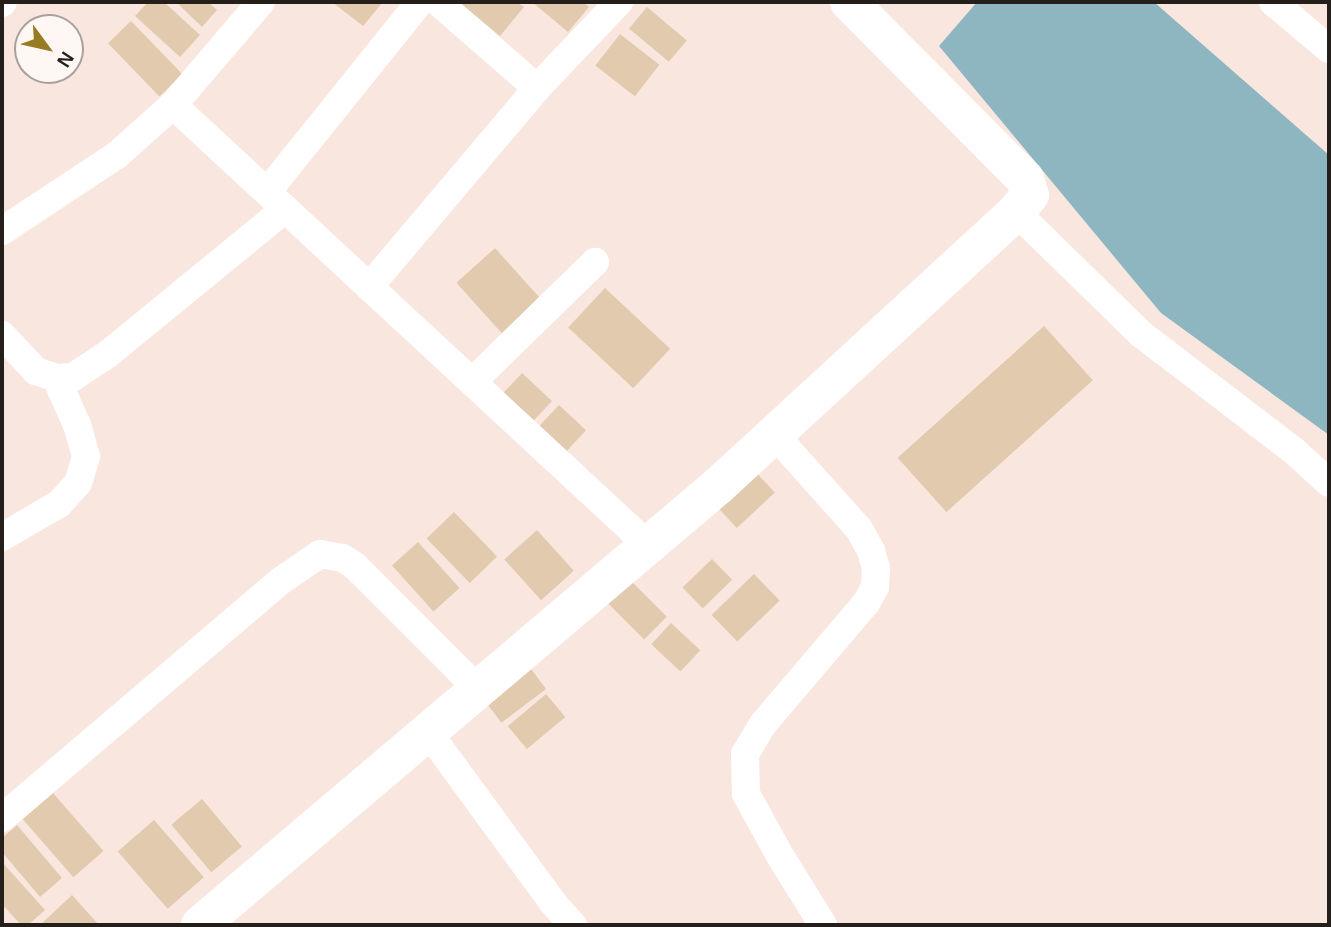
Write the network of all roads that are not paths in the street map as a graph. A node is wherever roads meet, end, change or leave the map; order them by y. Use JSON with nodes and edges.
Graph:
{"nodes":[{"id":1,"x":261,"y":2,"type":"edge"},
{"id":2,"x":420,"y":2,"type":"edge"},
{"id":3,"x":438,"y":2,"type":"edge"},
{"id":4,"x":619,"y":2,"type":"edge"},
{"id":5,"x":849,"y":2,"type":"edge"},
{"id":6,"x":1273,"y":2,"type":"edge"},
{"id":7,"x":1329,"y":49,"type":"edge"},
{"id":8,"x":537,"y":88,"type":"junction"},
{"id":9,"x":173,"y":105,"type":"junction"},
{"id":10,"x":276,"y":200,"type":"junction"},
{"id":11,"x":1016,"y":212,"type":"junction"},
{"id":12,"x":2,"y":231,"type":"edge"},
{"id":13,"x":595,"y":262,"type":"dead end"},
{"id":14,"x":369,"y":287,"type":"junction"},
{"id":15,"x":2,"y":335,"type":"edge"},
{"id":16,"x":56,"y":378,"type":"junction"},
{"id":17,"x":472,"y":382,"type":"junction"},
{"id":18,"x":774,"y":434,"type":"junction"},
{"id":19,"x":1329,"y":483,"type":"edge"},
{"id":20,"x":2,"y":537,"type":"edge"},
{"id":21,"x":648,"y":545,"type":"junction"},
{"id":22,"x":478,"y":689,"type":"junction"},
{"id":23,"x":428,"y":732,"type":"junction"},
{"id":24,"x":2,"y":818,"type":"edge"},
{"id":25,"x":200,"y":925,"type":"edge"},
{"id":26,"x":573,"y":925,"type":"edge"},
{"id":27,"x":823,"y":925,"type":"edge"}],
"edges":[{"from":1,"to":9,"type":"street"},
{"from":2,"to":10,"type":"street"},
{"from":3,"to":8,"type":"street"},
{"from":4,"to":8,"type":"street"},
{"from":5,"to":11,"type":"main road"},
{"from":6,"to":7,"type":"street"},
{"from":8,"to":14,"type":"street"},
{"from":9,"to":10,"type":"street"},
{"from":9,"to":12,"type":"street"},
{"from":10,"to":14,"type":"street"},
{"from":10,"to":16,"type":"street"},
{"from":11,"to":18,"type":"main road"},
{"from":11,"to":19,"type":"street"},
{"from":13,"to":17,"type":"street"},
{"from":14,"to":17,"type":"street"},
{"from":15,"to":16,"type":"street"},
{"from":16,"to":20,"type":"street"},
{"from":17,"to":21,"type":"street"},
{"from":18,"to":21,"type":"main road"},
{"from":18,"to":27,"type":"street"},
{"from":21,"to":22,"type":"main road"},
{"from":22,"to":23,"type":"main road"},
{"from":22,"to":24,"type":"street"},
{"from":23,"to":25,"type":"main road"},
{"from":23,"to":26,"type":"street"}]}
